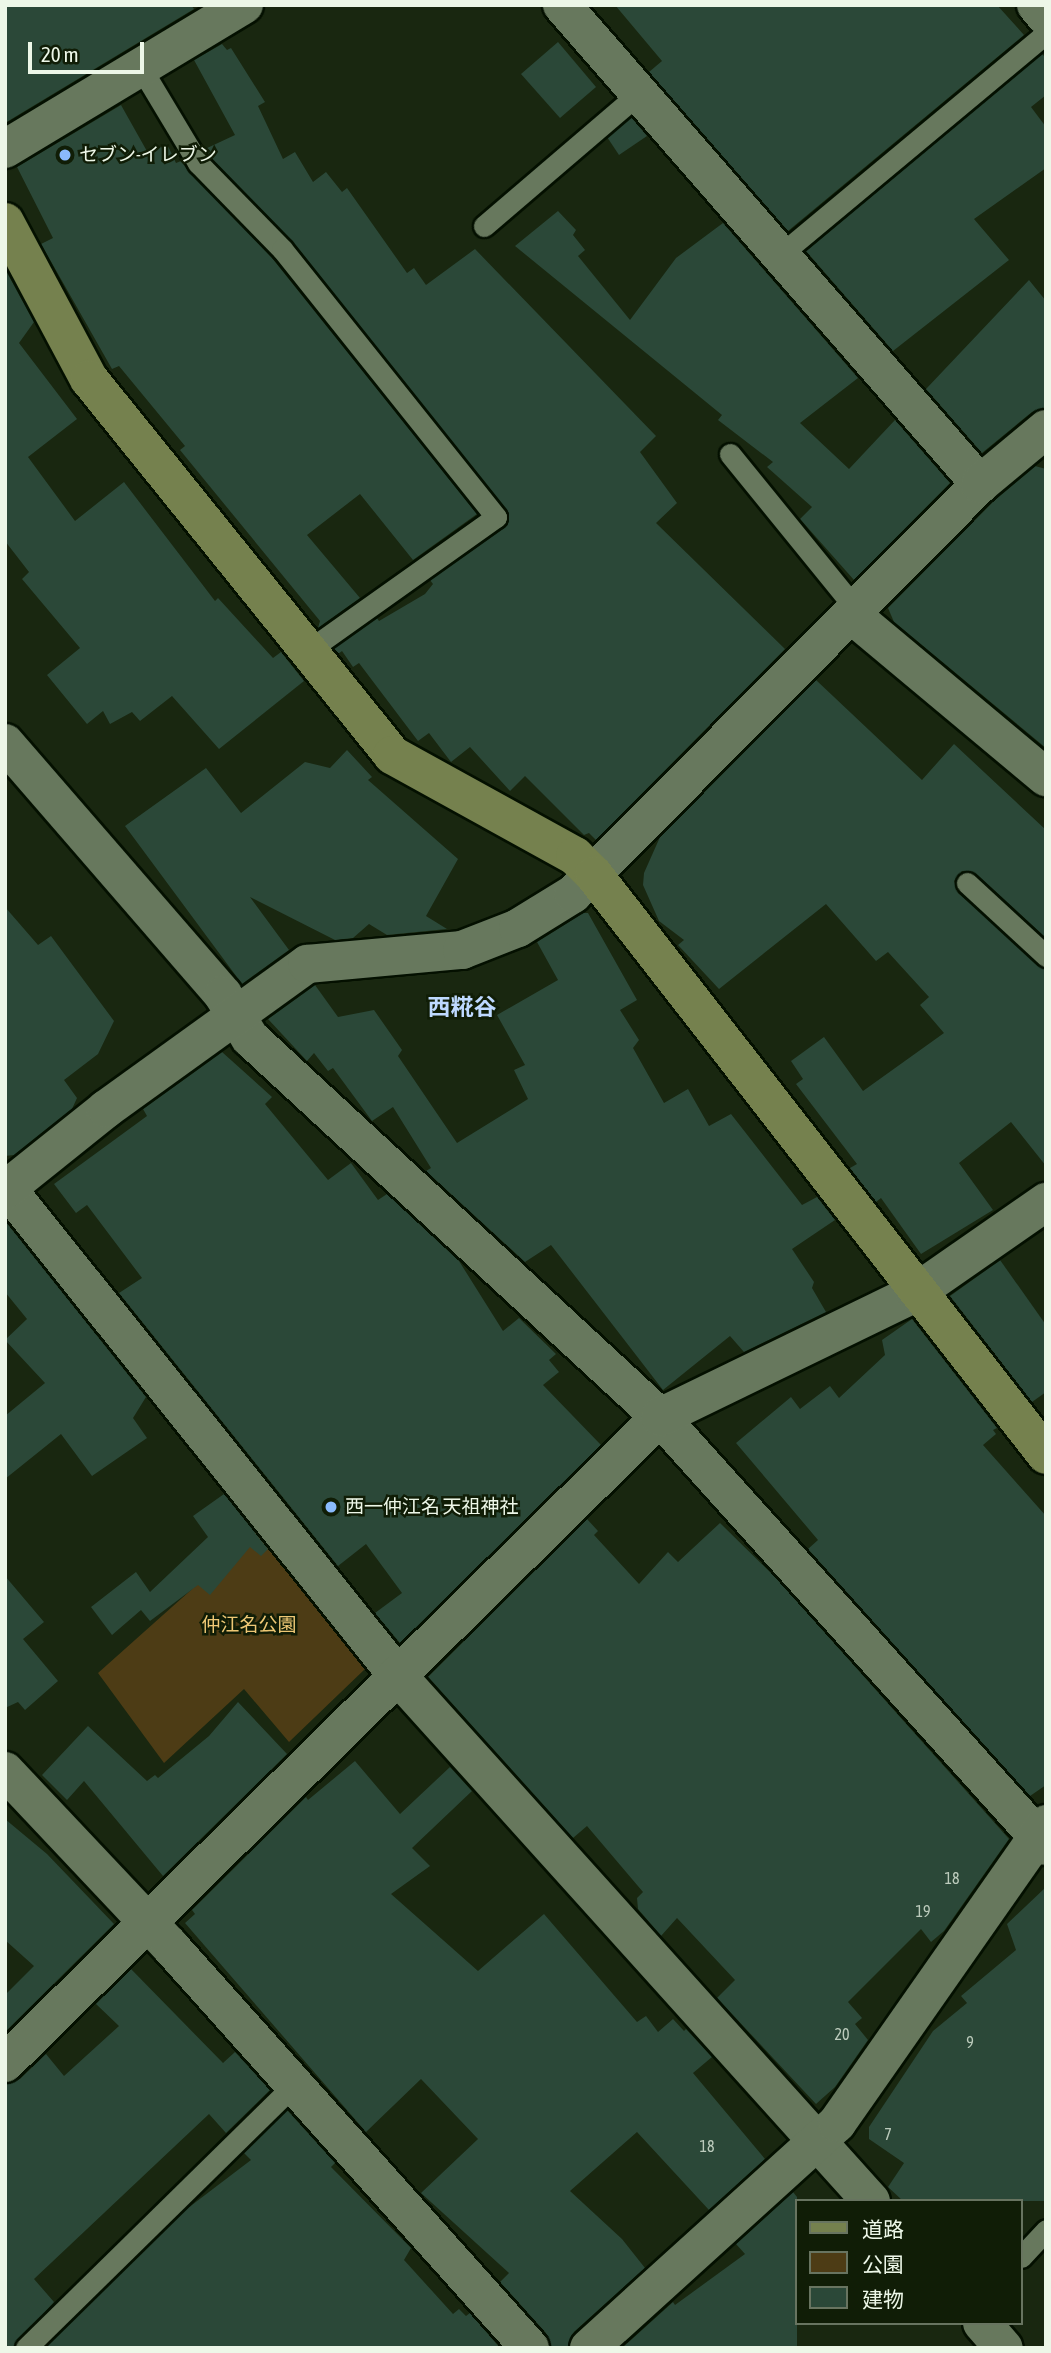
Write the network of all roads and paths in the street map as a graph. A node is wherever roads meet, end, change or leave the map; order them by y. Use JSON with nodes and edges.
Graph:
{"nodes":[{"id":1,"x":562,"y":5,"type":"edge"},
{"id":2,"x":1036,"y":5,"type":"edge"},
{"id":3,"x":230,"y":9,"type":"edge"},
{"id":4,"x":1046,"y":17,"type":"edge"},
{"id":5,"x":1046,"y":33,"type":"edge"},
{"id":6,"x":141,"y":68,"type":"junction"},
{"id":7,"x":639,"y":93,"type":"junction"},
{"id":8,"x":5,"y":149,"type":"edge"},
{"id":9,"x":5,"y":222,"type":"edge"},
{"id":10,"x":484,"y":226,"type":"dead end"},
{"id":11,"x":780,"y":255,"type":"junction"},
{"id":12,"x":1043,"y":437,"type":"edge"},
{"id":13,"x":730,"y":454,"type":"dead end"},
{"id":14,"x":980,"y":484,"type":"junction"},
{"id":15,"x":855,"y":612,"type":"junction"},
{"id":16,"x":309,"y":650,"type":"junction"},
{"id":17,"x":5,"y":743,"type":"edge"},
{"id":18,"x":1046,"y":777,"type":"edge"},
{"id":19,"x":594,"y":875,"type":"junction"},
{"id":20,"x":967,"y":883,"type":"dead end"},
{"id":21,"x":1046,"y":956,"type":"edge"},
{"id":22,"x":234,"y":1016,"type":"junction"},
{"id":23,"x":6,"y":1188,"type":"edge"},
{"id":24,"x":1046,"y":1202,"type":"edge"},
{"id":25,"x":915,"y":1293,"type":"junction"},
{"id":26,"x":660,"y":1417,"type":"junction"},
{"id":27,"x":1046,"y":1455,"type":"edge"},
{"id":28,"x":397,"y":1675,"type":"junction"},
{"id":29,"x":6,"y":1774,"type":"edge"},
{"id":30,"x":1043,"y":1836,"type":"edge"},
{"id":31,"x":149,"y":1923,"type":"junction"},
{"id":32,"x":5,"y":2063,"type":"edge"},
{"id":33,"x":295,"y":2084,"type":"junction"},
{"id":34,"x":818,"y":2143,"type":"junction"},
{"id":35,"x":869,"y":2199,"type":"edge"},
{"id":36,"x":1046,"y":2230,"type":"edge"},
{"id":37,"x":1023,"y":2255,"type":"edge"},
{"id":38,"x":984,"y":2325,"type":"edge"},
{"id":39,"x":26,"y":2348,"type":"edge"},
{"id":40,"x":530,"y":2348,"type":"edge"},
{"id":41,"x":589,"y":2348,"type":"edge"},
{"id":42,"x":1004,"y":2348,"type":"edge"}],
"edges":[{"from":1,"to":7,"type":"street"},
{"from":2,"to":4,"type":"street"},
{"from":3,"to":6,"type":"street"},
{"from":5,"to":11,"type":"lane"},
{"from":6,"to":8,"type":"street"},
{"from":6,"to":16,"type":"lane"},
{"from":7,"to":10,"type":"lane"},
{"from":7,"to":11,"type":"street"},
{"from":9,"to":16,"type":"street"},
{"from":11,"to":14,"type":"street"},
{"from":12,"to":14,"type":"street"},
{"from":13,"to":15,"type":"lane"},
{"from":14,"to":15,"type":"street"},
{"from":15,"to":18,"type":"street"},
{"from":15,"to":19,"type":"street"},
{"from":16,"to":19,"type":"street"},
{"from":17,"to":22,"type":"street"},
{"from":19,"to":22,"type":"street"},
{"from":19,"to":25,"type":"street"},
{"from":20,"to":21,"type":"lane"},
{"from":22,"to":23,"type":"street"},
{"from":22,"to":26,"type":"street"},
{"from":23,"to":28,"type":"street"},
{"from":24,"to":25,"type":"street"},
{"from":25,"to":26,"type":"street"},
{"from":25,"to":27,"type":"street"},
{"from":26,"to":28,"type":"street"},
{"from":26,"to":30,"type":"street"},
{"from":28,"to":31,"type":"street"},
{"from":28,"to":34,"type":"street"},
{"from":29,"to":31,"type":"street"},
{"from":30,"to":34,"type":"street"},
{"from":31,"to":32,"type":"street"},
{"from":31,"to":33,"type":"street"},
{"from":33,"to":39,"type":"lane"},
{"from":33,"to":40,"type":"street"},
{"from":34,"to":35,"type":"street"},
{"from":34,"to":41,"type":"street"},
{"from":36,"to":37,"type":"lane"},
{"from":38,"to":42,"type":"street"}]}
